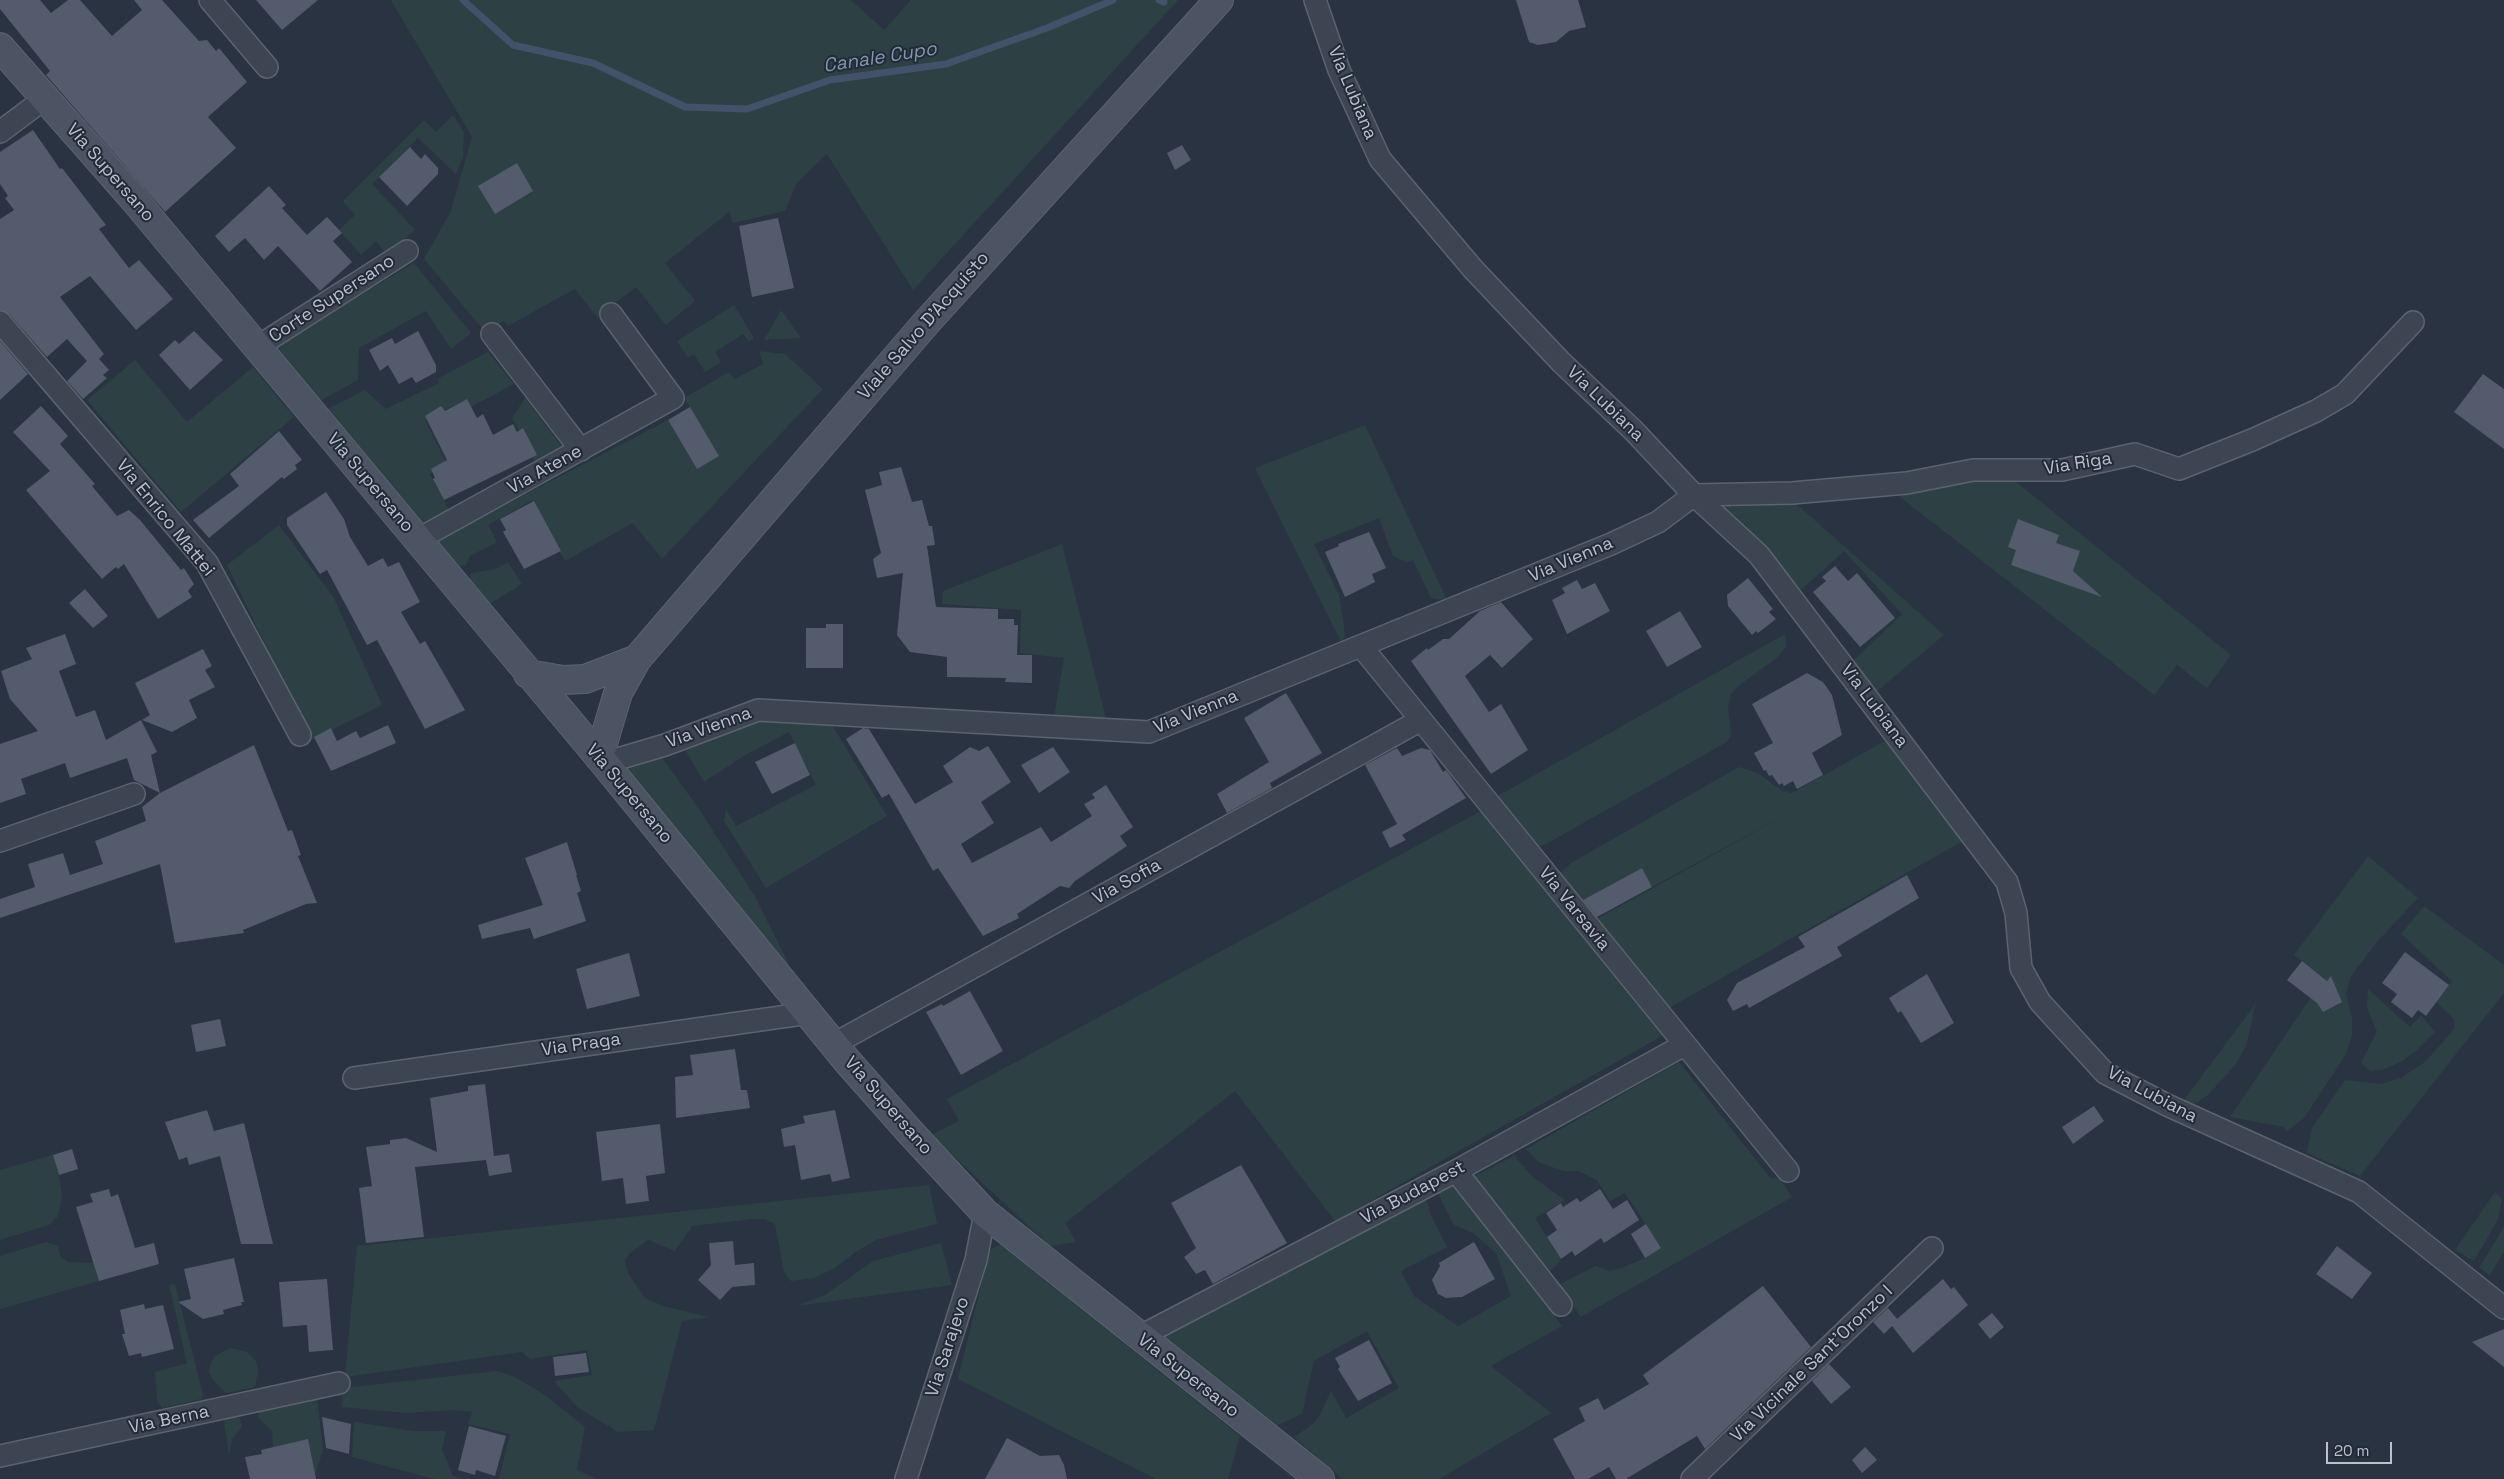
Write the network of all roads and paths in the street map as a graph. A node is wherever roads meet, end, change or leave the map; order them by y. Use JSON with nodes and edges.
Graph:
{"nodes":[{"id":1,"x":210,"y":0,"type":"edge"},
{"id":2,"x":1219,"y":0,"type":"edge"},
{"id":3,"x":1315,"y":0,"type":"edge"},
{"id":4,"x":0,"y":47,"type":"edge"},
{"id":5,"x":267,"y":66,"type":"dead end"},
{"id":6,"x":44,"y":99,"type":"junction"},
{"id":7,"x":0,"y":132,"type":"edge"},
{"id":8,"x":407,"y":250,"type":"dead end"},
{"id":9,"x":610,"y":314,"type":"dead end"},
{"id":10,"x":0,"y":322,"type":"edge"},
{"id":11,"x":2414,"y":322,"type":"dead end"},
{"id":12,"x":492,"y":334,"type":"dead end"},
{"id":13,"x":258,"y":347,"type":"junction"},
{"id":14,"x":581,"y":450,"type":"junction"},
{"id":15,"x":1694,"y":495,"type":"junction"},
{"id":16,"x":417,"y":540,"type":"junction"},
{"id":17,"x":1360,"y":646,"type":"junction"},
{"id":18,"x":637,"y":659,"type":"junction"},
{"id":19,"x":528,"y":674,"type":"junction"},
{"id":20,"x":1421,"y":720,"type":"junction"},
{"id":21,"x":300,"y":735,"type":"dead end"},
{"id":22,"x":601,"y":760,"type":"junction"},
{"id":23,"x":134,"y":794,"type":"dead end"},
{"id":24,"x":0,"y":841,"type":"edge"},
{"id":25,"x":809,"y":1013,"type":"junction"},
{"id":26,"x":834,"y":1044,"type":"junction"},
{"id":27,"x":1684,"y":1045,"type":"junction"},
{"id":28,"x":354,"y":1078,"type":"dead end"},
{"id":29,"x":1456,"y":1171,"type":"junction"},
{"id":30,"x":1788,"y":1171,"type":"dead end"},
{"id":31,"x":985,"y":1213,"type":"junction"},
{"id":32,"x":1932,"y":1248,"type":"dead end"},
{"id":33,"x":1561,"y":1305,"type":"dead end"},
{"id":34,"x":2504,"y":1308,"type":"edge"},
{"id":35,"x":1139,"y":1337,"type":"junction"},
{"id":36,"x":339,"y":1383,"type":"dead end"},
{"id":37,"x":0,"y":1456,"type":"edge"},
{"id":38,"x":906,"y":1479,"type":"edge"},
{"id":39,"x":1320,"y":1479,"type":"edge"},
{"id":40,"x":1692,"y":1479,"type":"edge"}],
"edges":[{"from":1,"to":5,"type":"street"},
{"from":2,"to":18,"type":"street","name":"Viale Salvo D'Acquisto"},
{"from":3,"to":15,"type":"street","name":"Via Lubiana"},
{"from":4,"to":6,"type":"street","name":"Via Supersano"},
{"from":6,"to":7,"type":"street"},
{"from":6,"to":13,"type":"street","name":"Via Supersano"},
{"from":8,"to":13,"type":"street","name":"Corte Supersano"},
{"from":9,"to":14,"type":"street","name":"Via Atene"},
{"from":10,"to":21,"type":"street","name":"Via Enrico Mattei"},
{"from":11,"to":15,"type":"street","name":"Via Riga"},
{"from":12,"to":14,"type":"street"},
{"from":13,"to":16,"type":"street","name":"Via Supersano"},
{"from":14,"to":16,"type":"street","name":"Via Atene"},
{"from":15,"to":17,"type":"street","name":"Via Vienna"},
{"from":15,"to":34,"type":"street","name":"Via Lubiana"},
{"from":16,"to":19,"type":"street","name":"Via Supersano"},
{"from":17,"to":20,"type":"street","name":"Via Varsavia"},
{"from":17,"to":22,"type":"street","name":"Via Vienna"},
{"from":18,"to":19,"type":"street","name":"Viale Salvo D'Acquisto"},
{"from":18,"to":22,"type":"street","name":"Viale Salvo D'Acquisto"},
{"from":19,"to":22,"type":"street","name":"Via Supersano"},
{"from":20,"to":26,"type":"street","name":"Via Sofia"},
{"from":20,"to":27,"type":"street","name":"Via Varsavia"},
{"from":22,"to":25,"type":"street","name":"Via Supersano"},
{"from":23,"to":24,"type":"street"},
{"from":25,"to":26,"type":"street","name":"Via Supersano"},
{"from":25,"to":28,"type":"street","name":"Via Praga"},
{"from":26,"to":31,"type":"street","name":"Via Supersano"},
{"from":27,"to":29,"type":"street","name":"Via Budapest"},
{"from":27,"to":30,"type":"street","name":"Via Varsavia"},
{"from":29,"to":33,"type":"street"},
{"from":29,"to":35,"type":"street","name":"Via Budapest"},
{"from":31,"to":35,"type":"street","name":"Via Supersano"},
{"from":31,"to":38,"type":"street","name":"Via Sarajevo"},
{"from":32,"to":40,"type":"street","name":"Via Vicinale Sant'Oronzo I"},
{"from":35,"to":39,"type":"street","name":"Via Supersano"},
{"from":36,"to":37,"type":"street","name":"Via Berna"}]}
